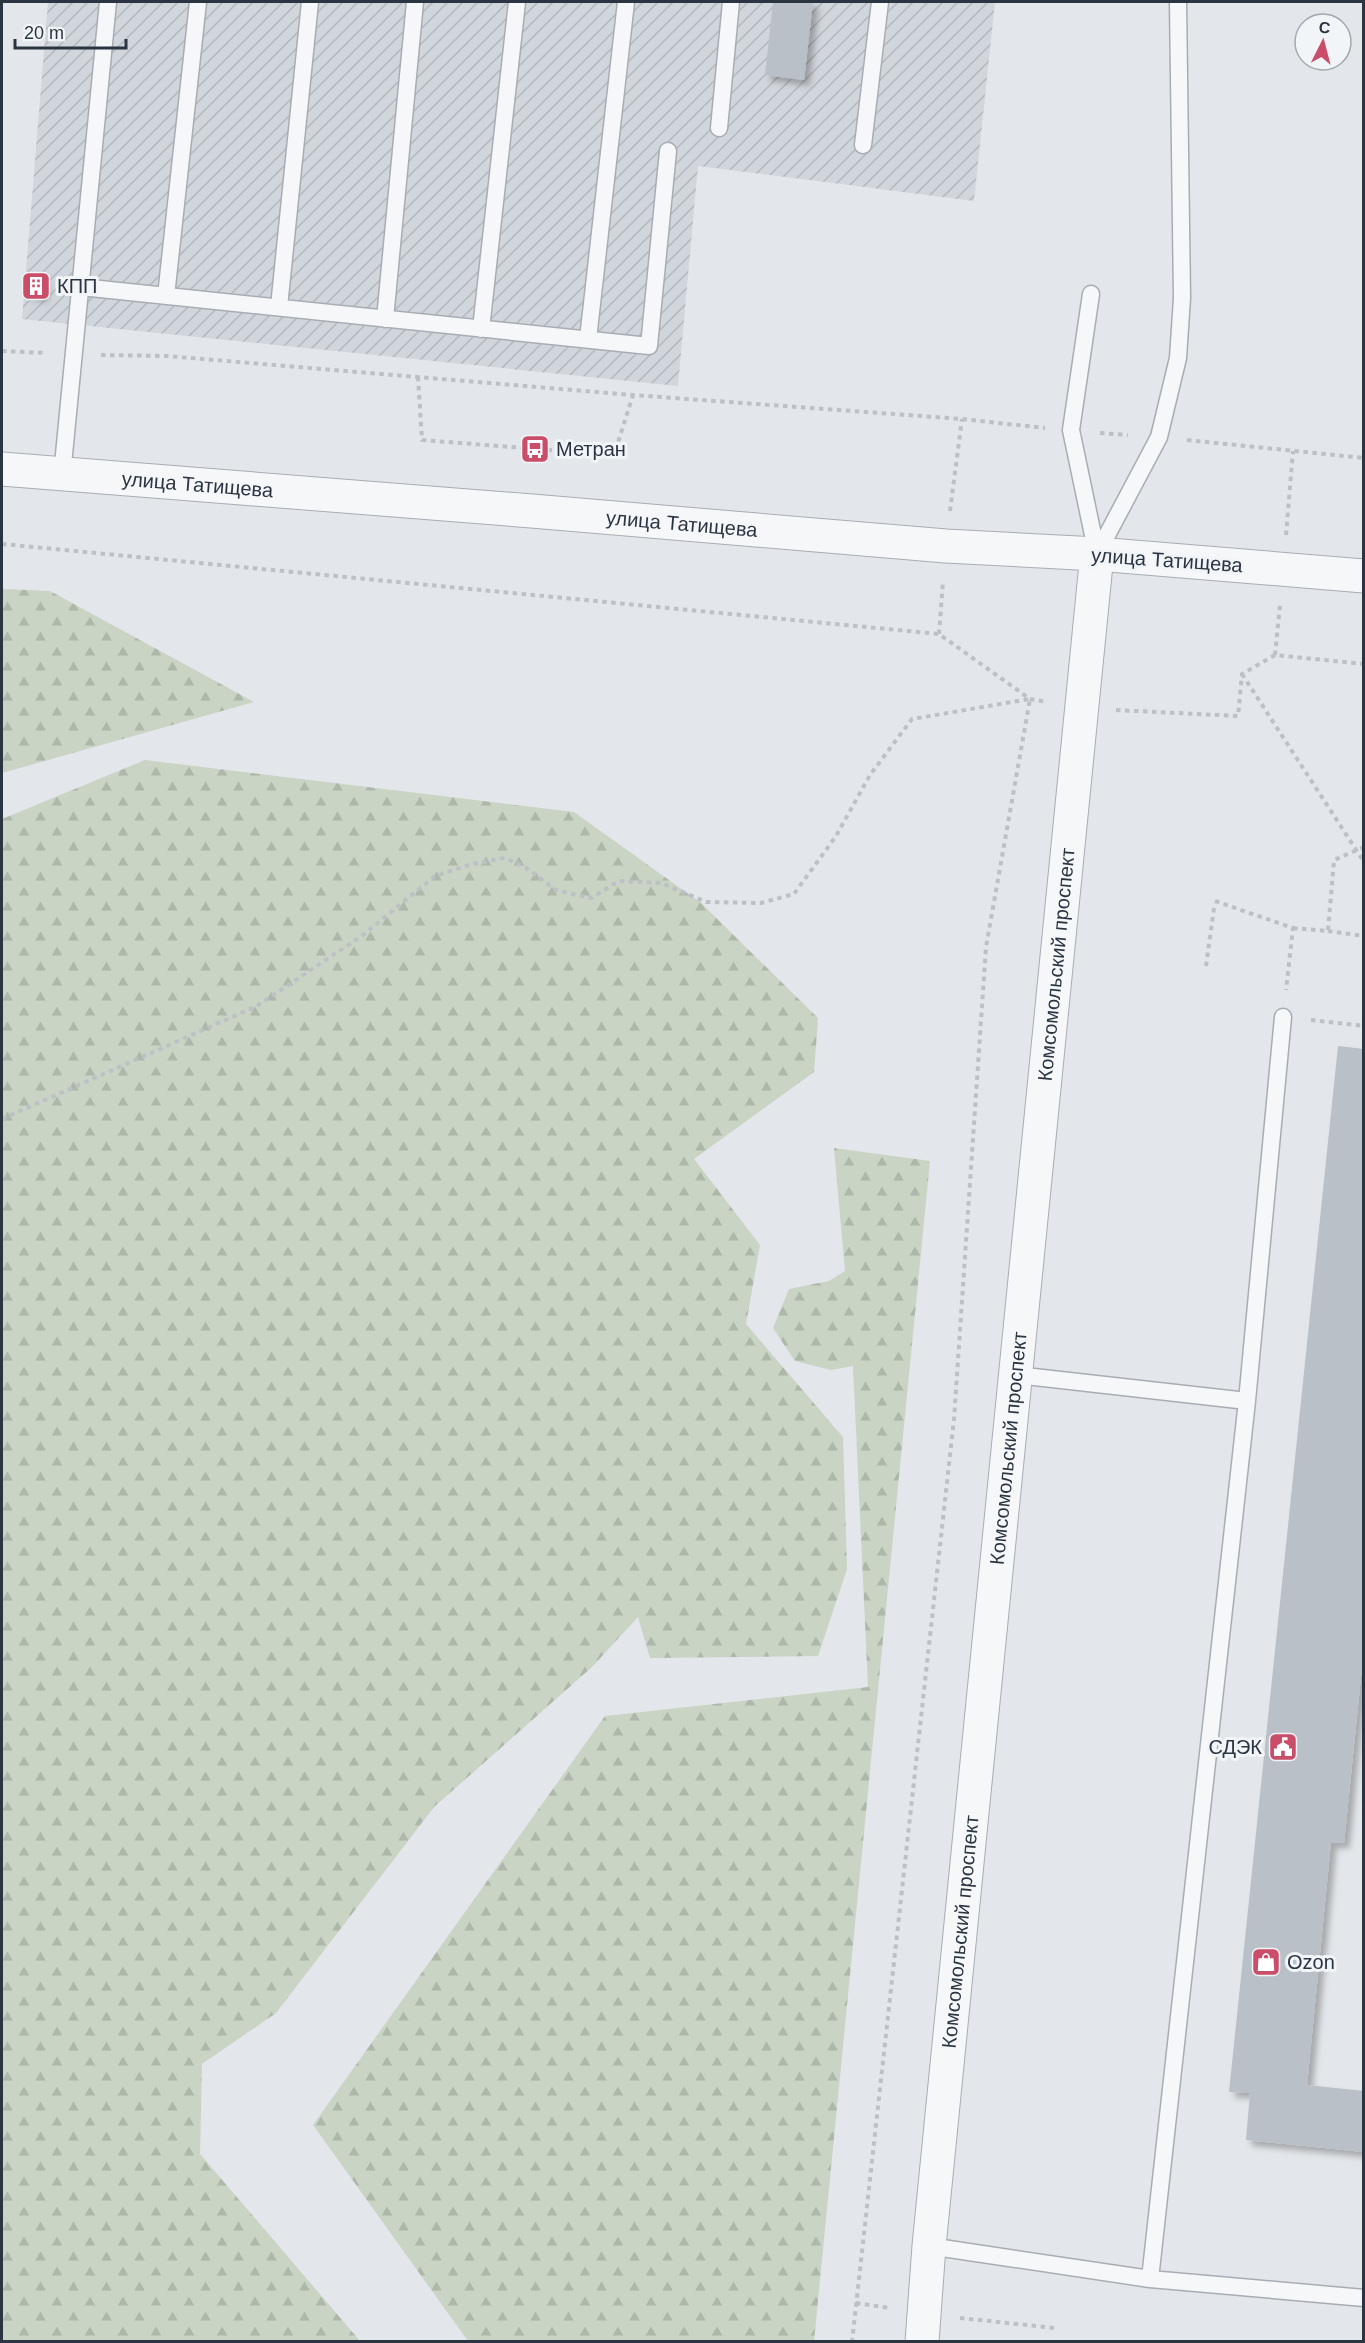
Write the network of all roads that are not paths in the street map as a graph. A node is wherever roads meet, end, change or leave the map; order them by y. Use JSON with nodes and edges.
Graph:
{"nodes":[{"id":1,"x":108,"y":2,"type":"edge"},
{"id":2,"x":198,"y":2,"type":"edge"},
{"id":3,"x":310,"y":2,"type":"edge"},
{"id":4,"x":415,"y":2,"type":"edge"},
{"id":5,"x":517,"y":2,"type":"edge"},
{"id":6,"x":626,"y":2,"type":"edge"},
{"id":7,"x":731,"y":2,"type":"edge"},
{"id":8,"x":880,"y":2,"type":"edge"},
{"id":9,"x":1178,"y":2,"type":"edge"},
{"id":10,"x":719,"y":128,"type":"dead end"},
{"id":11,"x":862,"y":145,"type":"dead end"},
{"id":12,"x":668,"y":151,"type":"dead end"},
{"id":13,"x":81,"y":287,"type":"junction"},
{"id":14,"x":1090,"y":294,"type":"dead end"},
{"id":15,"x":166,"y":296,"type":"junction"},
{"id":16,"x":279,"y":307,"type":"junction"},
{"id":17,"x":385,"y":319,"type":"junction"},
{"id":18,"x":481,"y":329,"type":"junction"},
{"id":19,"x":588,"y":339,"type":"junction"},
{"id":20,"x":2,"y":470,"type":"edge"},
{"id":21,"x":62,"y":475,"type":"junction"},
{"id":22,"x":1097,"y":554,"type":"junction"},
{"id":23,"x":1364,"y":576,"type":"edge"},
{"id":24,"x":1282,"y":1017,"type":"road end"},
{"id":25,"x":1016,"y":1376,"type":"junction"},
{"id":26,"x":1248,"y":1401,"type":"junction"},
{"id":27,"x":929,"y":2246,"type":"junction"},
{"id":28,"x":1150,"y":2279,"type":"junction"},
{"id":29,"x":1364,"y":2298,"type":"edge"},
{"id":30,"x":922,"y":2342,"type":"edge"}],
"edges":[{"from":1,"to":13,"type":"lane"},
{"from":2,"to":15,"type":"lane"},
{"from":3,"to":16,"type":"lane"},
{"from":4,"to":17,"type":"lane"},
{"from":5,"to":18,"type":"lane"},
{"from":6,"to":19,"type":"lane"},
{"from":7,"to":10,"type":"lane"},
{"from":8,"to":11,"type":"lane"},
{"from":9,"to":22,"type":"lane"},
{"from":12,"to":19,"type":"lane"},
{"from":13,"to":15,"type":"lane"},
{"from":13,"to":21,"type":"lane"},
{"from":14,"to":22,"type":"lane"},
{"from":15,"to":16,"type":"lane"},
{"from":16,"to":17,"type":"lane"},
{"from":17,"to":18,"type":"lane"},
{"from":18,"to":19,"type":"lane"},
{"from":20,"to":21,"type":"street","name":"улица Татищева"},
{"from":21,"to":22,"type":"street","name":"улица Татищева"},
{"from":22,"to":23,"type":"street","name":"улица Татищева"},
{"from":22,"to":25,"type":"street","name":"Комсомольский проспект"},
{"from":24,"to":26,"type":"lane"},
{"from":25,"to":26,"type":"lane"},
{"from":25,"to":27,"type":"street","name":"Комсомольский проспект"},
{"from":26,"to":28,"type":"lane"},
{"from":27,"to":28,"type":"lane"},
{"from":27,"to":30,"type":"street","name":"Комсомольский проспект"},
{"from":28,"to":29,"type":"lane"}]}
